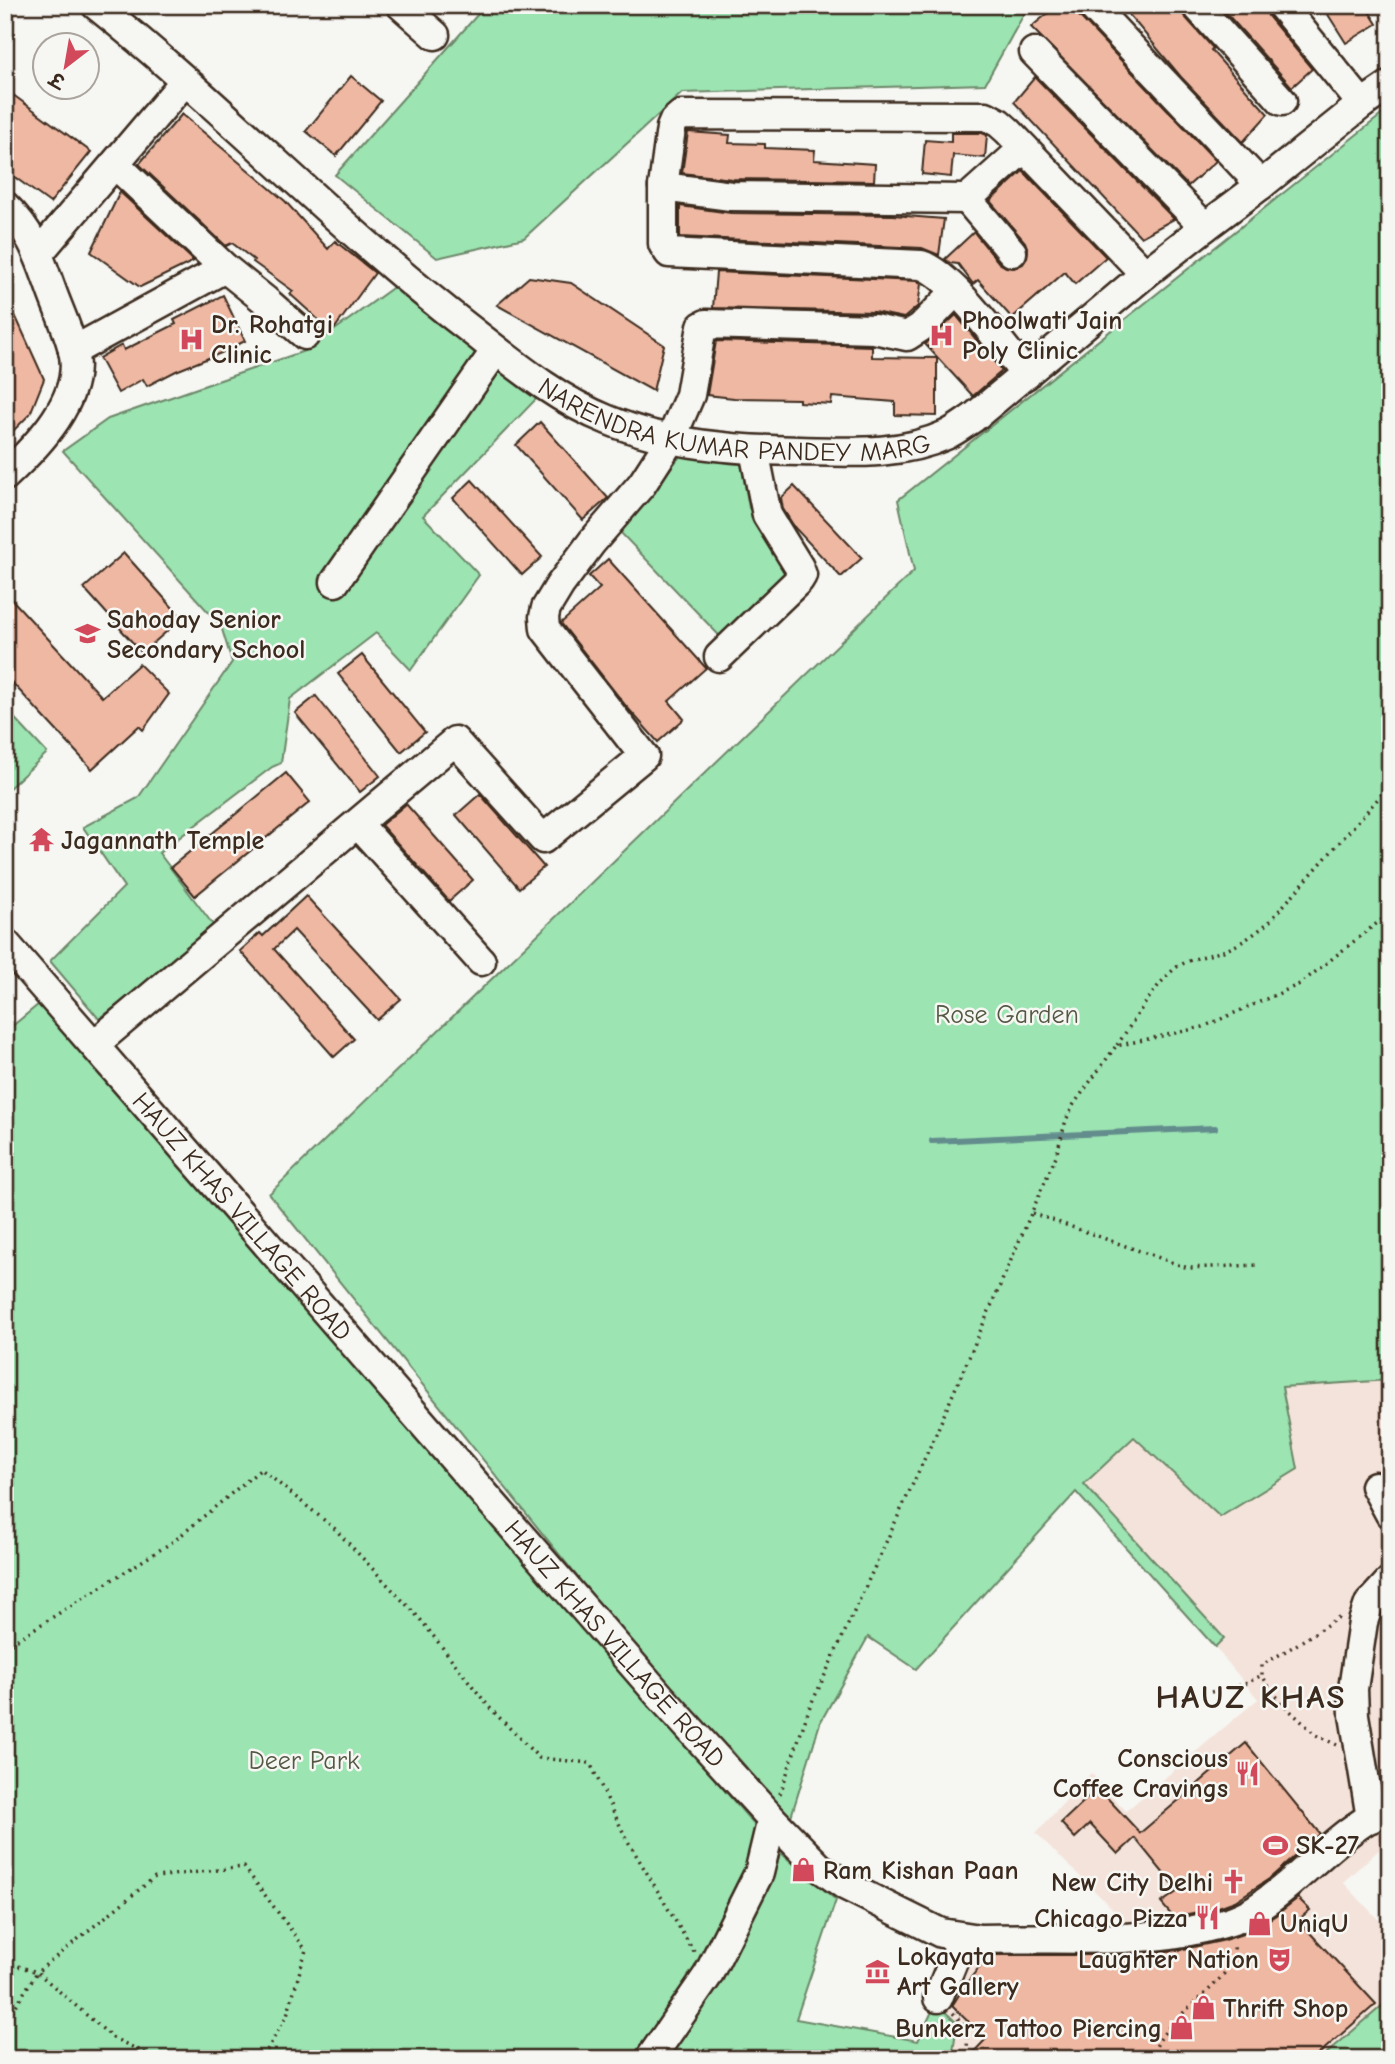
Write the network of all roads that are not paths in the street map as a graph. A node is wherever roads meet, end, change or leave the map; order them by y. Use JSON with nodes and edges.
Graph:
{"nodes":[{"id":1,"x":96,"y":5,"type":"edge"},
{"id":2,"x":401,"y":5,"type":"edge"},
{"id":3,"x":1091,"y":5,"type":"edge"},
{"id":4,"x":1196,"y":5,"type":"edge"},
{"id":5,"x":1281,"y":5,"type":"edge"},
{"id":6,"x":435,"y":35,"type":"dead end"},
{"id":7,"x":1034,"y":52,"type":"dead end"},
{"id":8,"x":184,"y":82,"type":"junction"},
{"id":9,"x":1390,"y":85,"type":"edge"},
{"id":10,"x":1282,"y":101,"type":"dead end"},
{"id":11,"x":1362,"y":104,"type":"junction"},
{"id":12,"x":1024,"y":148,"type":"junction"},
{"id":13,"x":115,"y":164,"type":"junction"},
{"id":14,"x":1261,"y":185,"type":"junction"},
{"id":15,"x":663,"y":187,"type":"junction"},
{"id":16,"x":967,"y":199,"type":"junction"},
{"id":17,"x":5,"y":206,"type":"edge"},
{"id":18,"x":1205,"y":226,"type":"junction"},
{"id":19,"x":1012,"y":252,"type":"dead end"},
{"id":20,"x":38,"y":254,"type":"junction"},
{"id":21,"x":225,"y":268,"type":"junction"},
{"id":22,"x":1145,"y":274,"type":"junction"},
{"id":23,"x":956,"y":291,"type":"junction"},
{"id":24,"x":305,"y":335,"type":"dead end"},
{"id":25,"x":496,"y":350,"type":"junction"},
{"id":26,"x":73,"y":351,"type":"junction"},
{"id":27,"x":1026,"y":375,"type":"junction"},
{"id":28,"x":671,"y":439,"type":"junction"},
{"id":29,"x":754,"y":450,"type":"junction"},
{"id":30,"x":5,"y":476,"type":"edge"},
{"id":31,"x":335,"y":582,"type":"dead end"},
{"id":32,"x":719,"y":657,"type":"dead end"},
{"id":33,"x":358,"y":824,"type":"junction"},
{"id":34,"x":5,"y":943,"type":"edge"},
{"id":35,"x":481,"y":961,"type":"dead end"},
{"id":36,"x":95,"y":1044,"type":"junction"},
{"id":37,"x":1375,"y":1486,"type":"dead end"},
{"id":38,"x":1390,"y":1514,"type":"edge"},
{"id":39,"x":1390,"y":1581,"type":"edge"},
{"id":40,"x":1380,"y":1811,"type":"edge"},
{"id":41,"x":772,"y":1819,"type":"junction"},
{"id":42,"x":962,"y":1937,"type":"junction"},
{"id":43,"x":938,"y":1998,"type":"dead end"},
{"id":44,"x":650,"y":2059,"type":"edge"}],
"edges":[{"from":1,"to":8,"type":"street","name":"NARENDRA KUMAR PANDEY MARG"},
{"from":2,"to":6,"type":"street"},
{"from":3,"to":14,"type":"street"},
{"from":4,"to":10,"type":"street"},
{"from":5,"to":11,"type":"street"},
{"from":7,"to":18,"type":"street"},
{"from":8,"to":13,"type":"street"},
{"from":8,"to":25,"type":"street","name":"NARENDRA KUMAR PANDEY MARG"},
{"from":9,"to":11,"type":"street","name":"NARENDRA KUMAR PANDEY MARG"},
{"from":11,"to":14,"type":"street","name":"NARENDRA KUMAR PANDEY MARG"},
{"from":12,"to":15,"type":"street"},
{"from":12,"to":16,"type":"street"},
{"from":12,"to":22,"type":"street"},
{"from":13,"to":20,"type":"street"},
{"from":13,"to":21,"type":"street"},
{"from":14,"to":18,"type":"street","name":"NARENDRA KUMAR PANDEY MARG"},
{"from":15,"to":16,"type":"street"},
{"from":15,"to":23,"type":"street"},
{"from":16,"to":19,"type":"street"},
{"from":17,"to":20,"type":"street"},
{"from":18,"to":22,"type":"street","name":"NARENDRA KUMAR PANDEY MARG"},
{"from":20,"to":26,"type":"street"},
{"from":21,"to":24,"type":"street"},
{"from":21,"to":26,"type":"street"},
{"from":22,"to":27,"type":"street","name":"NARENDRA KUMAR PANDEY MARG"},
{"from":23,"to":27,"type":"street"},
{"from":23,"to":28,"type":"street"},
{"from":25,"to":28,"type":"street","name":"NARENDRA KUMAR PANDEY MARG"},
{"from":25,"to":31,"type":"street"},
{"from":26,"to":30,"type":"street"},
{"from":27,"to":29,"type":"street","name":"NARENDRA KUMAR PANDEY MARG"},
{"from":28,"to":29,"type":"street","name":"NARENDRA KUMAR PANDEY MARG"},
{"from":28,"to":33,"type":"street"},
{"from":29,"to":32,"type":"street"},
{"from":33,"to":35,"type":"street"},
{"from":33,"to":36,"type":"street"},
{"from":34,"to":36,"type":"street","name":"HAUZ KHAS VILLAGE ROAD"},
{"from":36,"to":41,"type":"street","name":"HAUZ KHAS VILLAGE ROAD"},
{"from":37,"to":38,"type":"street"},
{"from":39,"to":40,"type":"street"},
{"from":40,"to":42,"type":"street","name":"HAUZ KHAS VILLAGE ROAD"},
{"from":41,"to":42,"type":"street","name":"HAUZ KHAS VILLAGE ROAD"},
{"from":41,"to":44,"type":"street"},
{"from":42,"to":43,"type":"street"}]}
